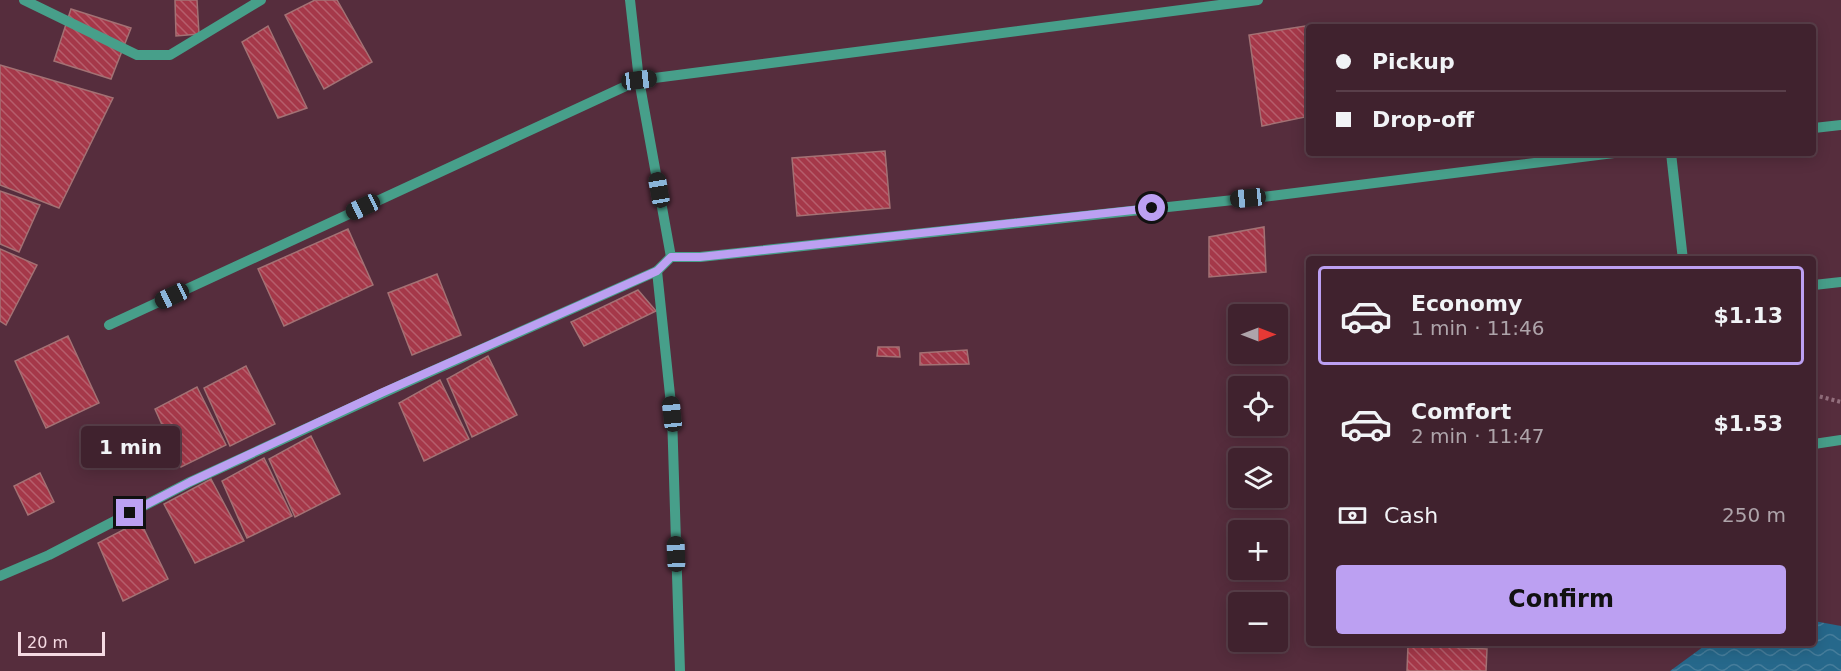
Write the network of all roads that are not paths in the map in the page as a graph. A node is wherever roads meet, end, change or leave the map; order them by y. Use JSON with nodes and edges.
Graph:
{"nodes":[{"id":1,"x":24,"y":0,"type":"edge"},
{"id":2,"x":261,"y":0,"type":"edge"},
{"id":3,"x":630,"y":0,"type":"edge"},
{"id":4,"x":1258,"y":0,"type":"edge"},
{"id":5,"x":639,"y":80,"type":"junction"},
{"id":6,"x":1841,"y":125,"type":"edge"},
{"id":7,"x":1816,"y":128,"type":"edge"},
{"id":8,"x":1590,"y":156,"type":"edge"},
{"id":9,"x":1671,"y":156,"type":"edge"},
{"id":10,"x":1683,"y":256,"type":"edge"},
{"id":11,"x":671,"y":257,"type":"junction"},
{"id":12,"x":657,"y":271,"type":"junction"},
{"id":13,"x":1841,"y":282,"type":"edge"},
{"id":14,"x":1816,"y":285,"type":"edge"},
{"id":15,"x":109,"y":325,"type":"dead end"},
{"id":16,"x":1841,"y":440,"type":"edge"},
{"id":17,"x":1816,"y":444,"type":"edge"},
{"id":18,"x":0,"y":576,"type":"edge"},
{"id":19,"x":680,"y":671,"type":"edge"}],
"edges":[{"from":1,"to":2,"type":"street"},
{"from":3,"to":5,"type":"street"},
{"from":4,"to":5,"type":"street"},
{"from":5,"to":11,"type":"street"},
{"from":5,"to":15,"type":"street"},
{"from":6,"to":7,"type":"street"},
{"from":8,"to":11,"type":"street"},
{"from":9,"to":10,"type":"street"},
{"from":11,"to":12,"type":"street"},
{"from":12,"to":18,"type":"street"},
{"from":12,"to":19,"type":"street"},
{"from":13,"to":14,"type":"street"},
{"from":16,"to":17,"type":"street"}]}
